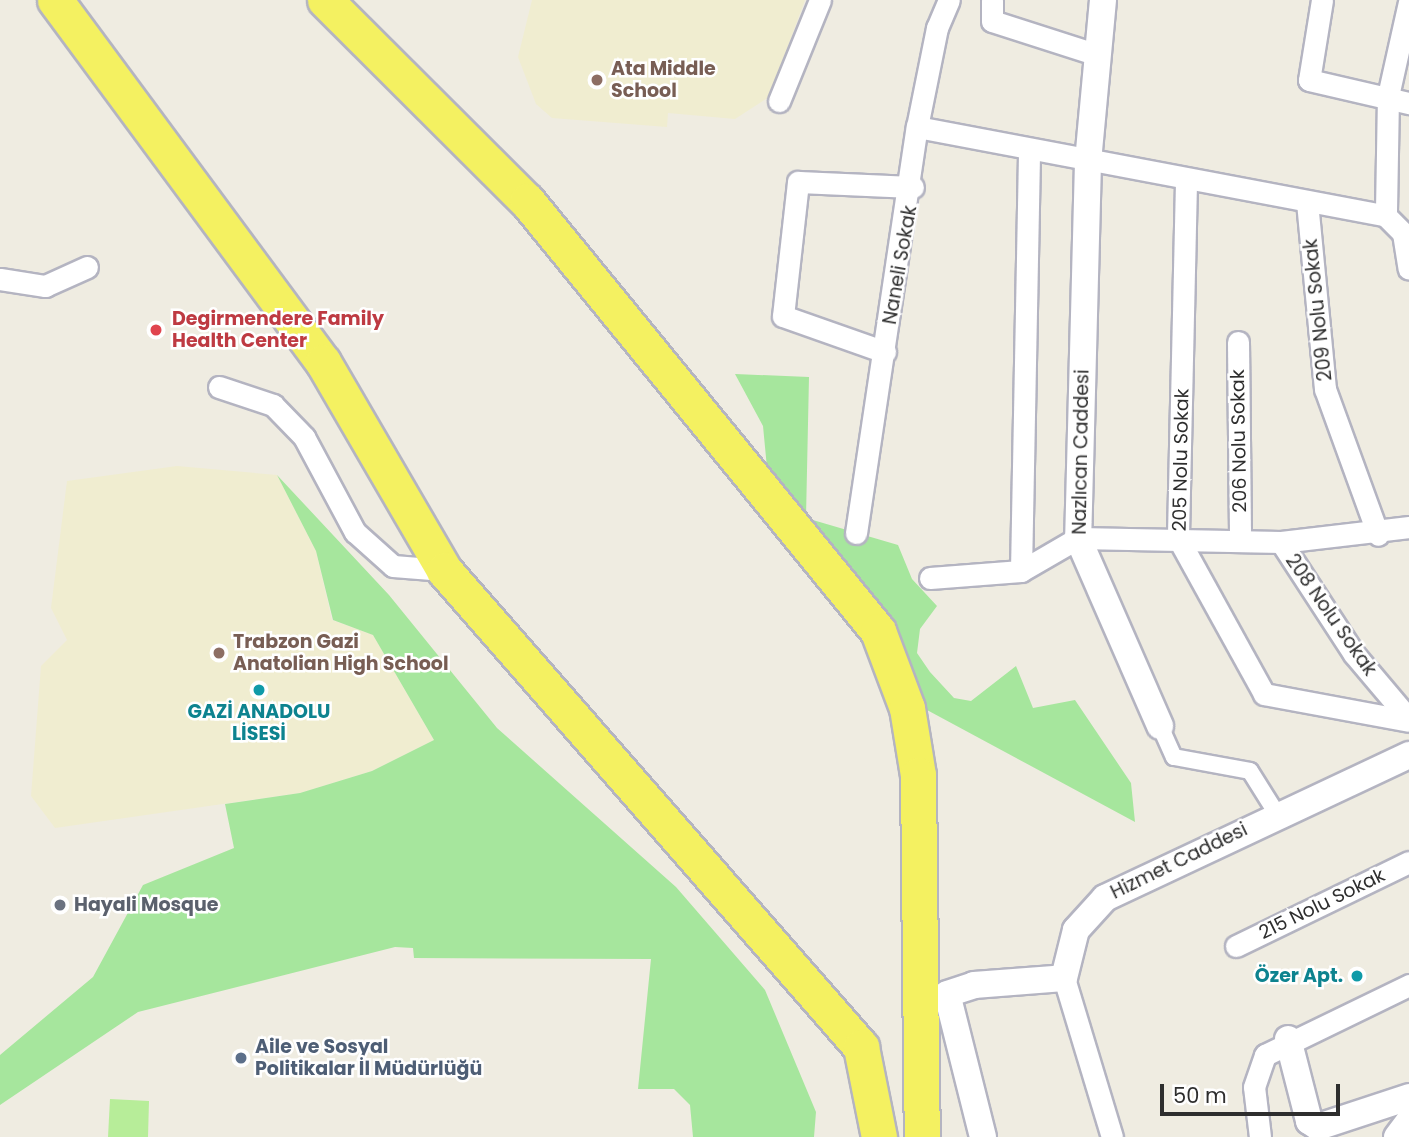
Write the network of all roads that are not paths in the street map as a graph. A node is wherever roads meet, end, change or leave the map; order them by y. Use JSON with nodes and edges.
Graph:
{"nodes":[{"id":1,"x":55,"y":0,"type":"edge"},
{"id":2,"x":325,"y":0,"type":"edge"},
{"id":3,"x":820,"y":0,"type":"edge"},
{"id":4,"x":949,"y":0,"type":"edge"},
{"id":5,"x":992,"y":0,"type":"edge"},
{"id":6,"x":1103,"y":0,"type":"edge"},
{"id":7,"x":1322,"y":0,"type":"edge"},
{"id":8,"x":1409,"y":2,"type":"edge"},
{"id":9,"x":1095,"y":54,"type":"junction"},
{"id":10,"x":1388,"y":96,"type":"junction"},
{"id":11,"x":779,"y":101,"type":"dead end"},
{"id":12,"x":1409,"y":103,"type":"edge"},
{"id":13,"x":917,"y":127,"type":"junction"},
{"id":14,"x":1029,"y":152,"type":"junction"},
{"id":15,"x":1088,"y":162,"type":"junction"},
{"id":16,"x":1186,"y":182,"type":"junction"},
{"id":17,"x":913,"y":187,"type":"junction"},
{"id":18,"x":1307,"y":202,"type":"junction"},
{"id":19,"x":1386,"y":216,"type":"junction"},
{"id":20,"x":1406,"y":234,"type":"edge"},
{"id":21,"x":87,"y":267,"type":"dead end"},
{"id":22,"x":1409,"y":269,"type":"edge"},
{"id":23,"x":0,"y":279,"type":"edge"},
{"id":24,"x":1238,"y":342,"type":"dead end"},
{"id":25,"x":885,"y":352,"type":"junction"},
{"id":26,"x":219,"y":387,"type":"dead end"},
{"id":27,"x":1409,"y":527,"type":"edge"},
{"id":28,"x":856,"y":533,"type":"dead end"},
{"id":29,"x":1378,"y":535,"type":"junction"},
{"id":30,"x":1078,"y":538,"type":"junction"},
{"id":31,"x":1178,"y":538,"type":"junction"},
{"id":32,"x":1240,"y":540,"type":"junction"},
{"id":33,"x":1281,"y":542,"type":"junction"},
{"id":34,"x":444,"y":570,"type":"junction"},
{"id":35,"x":1021,"y":571,"type":"junction"},
{"id":36,"x":930,"y":578,"type":"dead end"},
{"id":37,"x":1409,"y":720,"type":"edge"},
{"id":38,"x":1160,"y":726,"type":"joint"},
{"id":39,"x":1409,"y":755,"type":"edge"},
{"id":40,"x":1277,"y":814,"type":"junction"},
{"id":41,"x":1409,"y":862,"type":"edge"},
{"id":42,"x":1236,"y":946,"type":"dead end"},
{"id":43,"x":1064,"y":978,"type":"junction"},
{"id":44,"x":1409,"y":985,"type":"edge"},
{"id":45,"x":1288,"y":1040,"type":"junction"},
{"id":46,"x":1409,"y":1097,"type":"edge"},
{"id":47,"x":1409,"y":1121,"type":"edge"},
{"id":48,"x":879,"y":1137,"type":"edge"},
{"id":49,"x":922,"y":1137,"type":"edge"},
{"id":50,"x":983,"y":1137,"type":"edge"},
{"id":51,"x":1112,"y":1137,"type":"edge"},
{"id":52,"x":1260,"y":1137,"type":"edge"},
{"id":53,"x":1397,"y":1137,"type":"edge"}],
"edges":[{"from":1,"to":34,"type":"main road"},
{"from":2,"to":49,"type":"main road"},
{"from":3,"to":11,"type":"street"},
{"from":4,"to":13,"type":"street","name":"Naneli Sokak"},
{"from":5,"to":9,"type":"street"},
{"from":6,"to":9,"type":"street","name":"Nazlıcan Caddesi"},
{"from":7,"to":10,"type":"street"},
{"from":8,"to":10,"type":"street"},
{"from":9,"to":15,"type":"street","name":"Nazlıcan Caddesi"},
{"from":10,"to":12,"type":"street"},
{"from":10,"to":19,"type":"street"},
{"from":13,"to":14,"type":"street"},
{"from":13,"to":17,"type":"street","name":"Naneli Sokak"},
{"from":14,"to":15,"type":"street"},
{"from":14,"to":35,"type":"street"},
{"from":15,"to":16,"type":"street"},
{"from":15,"to":30,"type":"street","name":"Nazlıcan Caddesi"},
{"from":16,"to":18,"type":"street"},
{"from":16,"to":31,"type":"street","name":"205 Nolu Sokak"},
{"from":17,"to":25,"type":"street","name":"Naneli Sokak"},
{"from":17,"to":25,"type":"street"},
{"from":18,"to":19,"type":"street"},
{"from":18,"to":29,"type":"street","name":"209 Nolu Sokak"},
{"from":19,"to":20,"type":"street"},
{"from":20,"to":22,"type":"street"},
{"from":21,"to":23,"type":"street"},
{"from":24,"to":32,"type":"street","name":"206 Nolu Sokak"},
{"from":25,"to":28,"type":"street","name":"Naneli Sokak"},
{"from":26,"to":34,"type":"street"},
{"from":27,"to":29,"type":"street"},
{"from":29,"to":33,"type":"street"},
{"from":30,"to":31,"type":"street"},
{"from":30,"to":35,"type":"street"},
{"from":30,"to":38,"type":"street","name":"Nazlıcan Caddesi"},
{"from":31,"to":32,"type":"street"},
{"from":31,"to":37,"type":"street","name":"205 Nolu Sokak"},
{"from":32,"to":33,"type":"street"},
{"from":33,"to":37,"type":"street","name":"208 Nolu Sokak"},
{"from":34,"to":48,"type":"main road"},
{"from":35,"to":36,"type":"street"},
{"from":38,"to":40,"type":"street","name":"Nazlıcan Caddesi"},
{"from":39,"to":40,"type":"street","name":"Hizmet Caddesi"},
{"from":40,"to":43,"type":"street","name":"Hizmet Caddesi"},
{"from":41,"to":42,"type":"street","name":"215 Nolu Sokak"},
{"from":43,"to":50,"type":"street"},
{"from":43,"to":51,"type":"street"},
{"from":44,"to":45,"type":"street"},
{"from":45,"to":46,"type":"street"},
{"from":45,"to":52,"type":"street"},
{"from":47,"to":53,"type":"street"}]}
